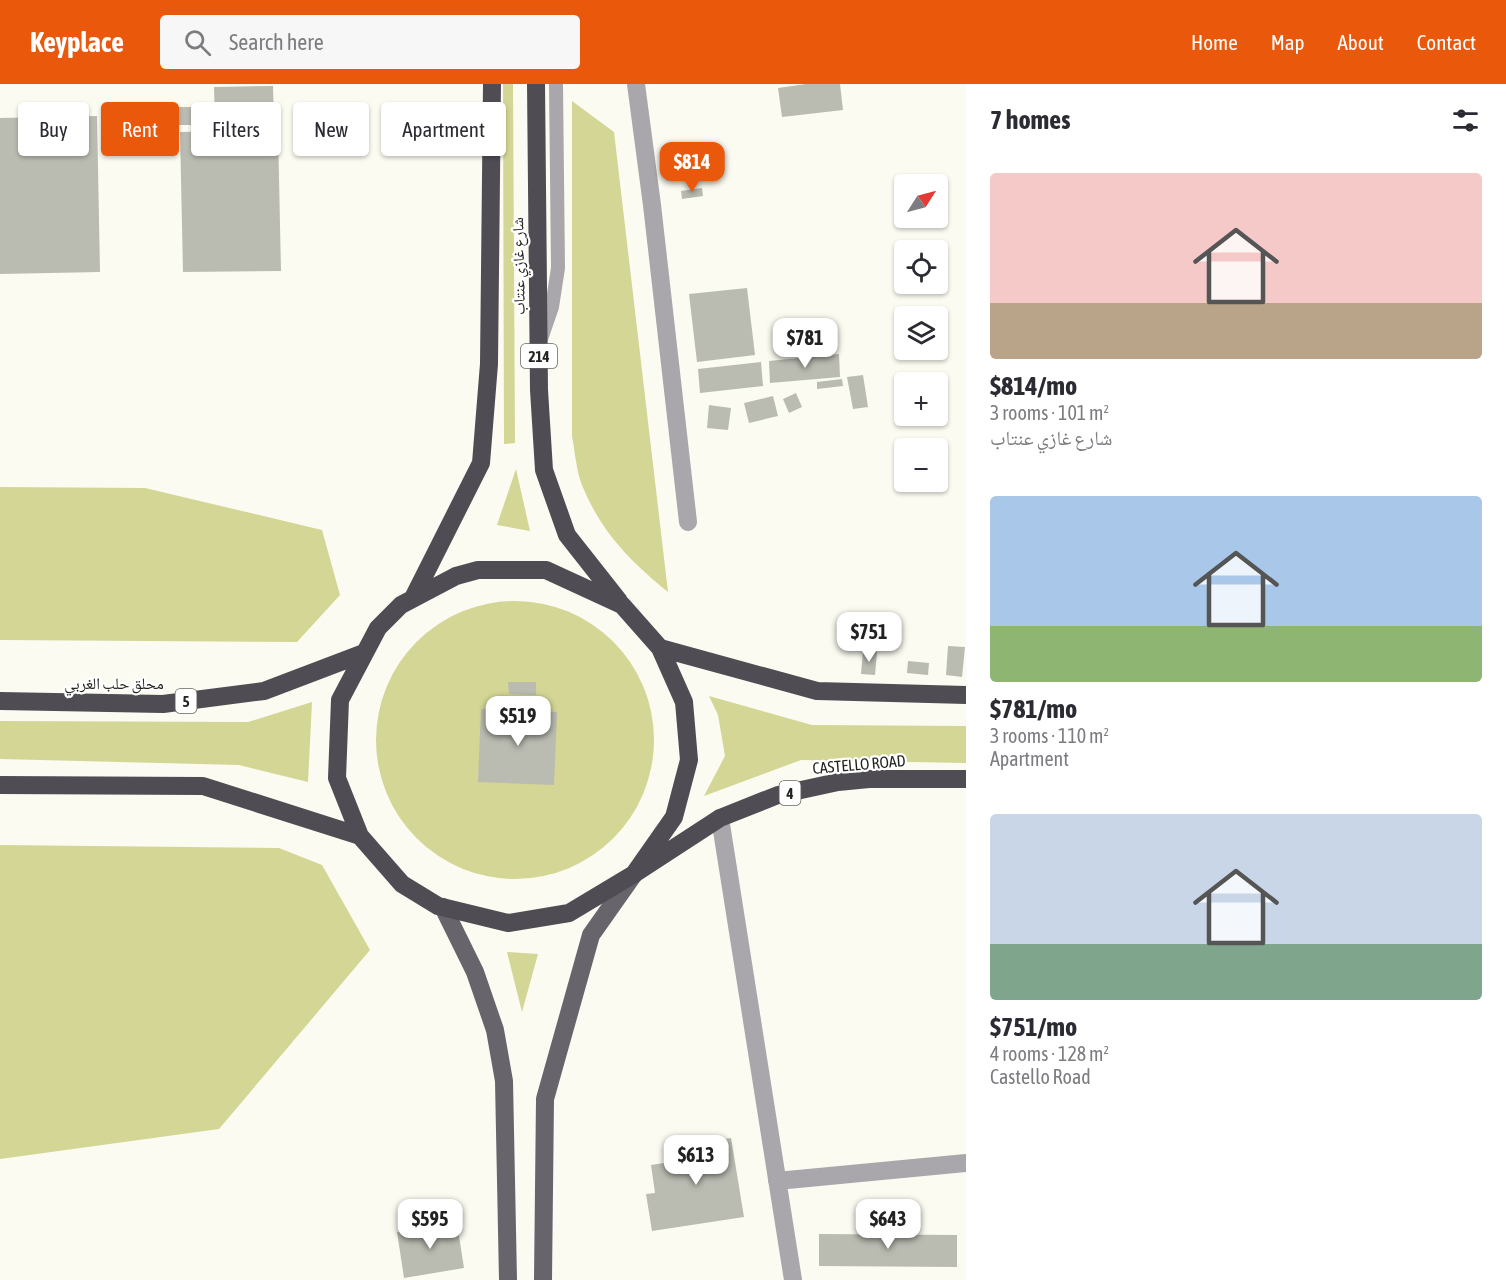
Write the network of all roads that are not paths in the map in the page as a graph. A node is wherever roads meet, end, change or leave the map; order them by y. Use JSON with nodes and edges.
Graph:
{"nodes":[{"id":1,"x":492,"y":84,"type":"edge"},
{"id":2,"x":536,"y":84,"type":"edge"},
{"id":3,"x":556,"y":84,"type":"edge"},
{"id":4,"x":636,"y":84,"type":"edge"},
{"id":5,"x":538,"y":344,"type":"junction"},
{"id":6,"x":688,"y":522,"type":"dead end"},
{"id":7,"x":413,"y":598,"type":"junction"},
{"id":8,"x":622,"y":605,"type":"junction"},
{"id":9,"x":660,"y":648,"type":"junction"},
{"id":10,"x":364,"y":653,"type":"junction"},
{"id":11,"x":966,"y":695,"type":"edge"},
{"id":12,"x":0,"y":701,"type":"edge"},
{"id":13,"x":966,"y":779,"type":"edge"},
{"id":14,"x":0,"y":785,"type":"edge"},
{"id":15,"x":720,"y":818,"type":"junction"},
{"id":16,"x":360,"y":836,"type":"junction"},
{"id":17,"x":634,"y":874,"type":"junction"},
{"id":18,"x":443,"y":907,"type":"junction"},
{"id":19,"x":966,"y":1163,"type":"edge"},
{"id":20,"x":777,"y":1181,"type":"junction"},
{"id":21,"x":508,"y":1280,"type":"edge"},
{"id":22,"x":543,"y":1280,"type":"edge"},
{"id":23,"x":793,"y":1280,"type":"edge"}],
"edges":[{"from":1,"to":7,"type":"highway"},
{"from":2,"to":5,"type":"highway","name":"شارع غازي عنتاب","number":"214"},
{"from":3,"to":5,"type":"lane"},
{"from":4,"to":6,"type":"street"},
{"from":5,"to":8,"type":"highway","name":"شارع غازي عنتاب","number":"214"},
{"from":7,"to":8,"type":"highway"},
{"from":7,"to":10,"type":"highway"},
{"from":8,"to":9,"type":"highway","name":"شارع غازي عنتاب"},
{"from":9,"to":11,"type":"highway"},
{"from":9,"to":17,"type":"highway","name":"شارع غازي عنتاب"},
{"from":10,"to":12,"type":"highway","name":"محلق حلب الغربي","number":"5"},
{"from":10,"to":16,"type":"highway"},
{"from":13,"to":15,"type":"highway","name":"CASTELLO ROAD","number":"4"},
{"from":14,"to":16,"type":"highway"},
{"from":15,"to":17,"type":"highway","name":"CASTELLO ROAD","number":"4"},
{"from":15,"to":20,"type":"street"},
{"from":16,"to":18,"type":"highway","name":"CASTELLO ROAD"},
{"from":17,"to":18,"type":"highway","name":"CASTELLO ROAD"},
{"from":17,"to":22,"type":"main road"},
{"from":18,"to":21,"type":"main road"},
{"from":19,"to":20,"type":"street"},
{"from":20,"to":23,"type":"street"}]}
